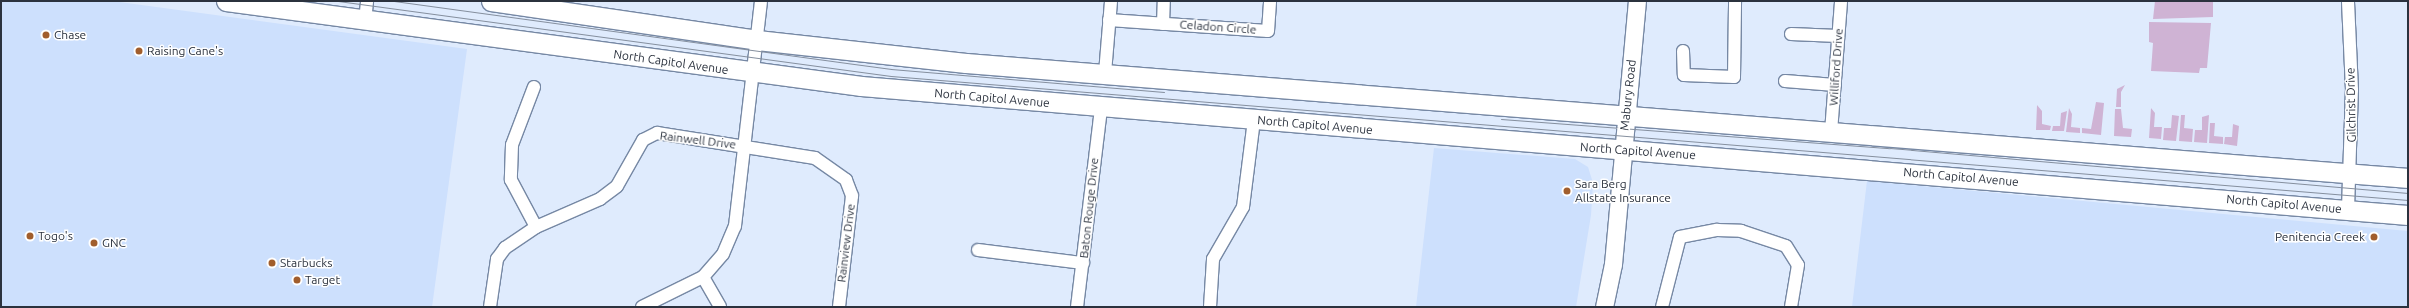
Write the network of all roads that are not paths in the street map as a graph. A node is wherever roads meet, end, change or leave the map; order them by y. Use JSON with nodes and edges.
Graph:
{"nodes":[{"id":1,"x":226,"y":1,"type":"edge"},
{"id":2,"x":367,"y":1,"type":"edge"},
{"id":3,"x":491,"y":1,"type":"edge"},
{"id":4,"x":761,"y":1,"type":"edge"},
{"id":5,"x":1111,"y":1,"type":"edge"},
{"id":6,"x":1164,"y":1,"type":"edge"},
{"id":7,"x":1270,"y":1,"type":"edge"},
{"id":8,"x":1637,"y":1,"type":"edge"},
{"id":9,"x":1723,"y":1,"type":"edge"},
{"id":10,"x":1735,"y":1,"type":"edge"},
{"id":11,"x":1841,"y":1,"type":"edge"},
{"id":12,"x":2348,"y":1,"type":"edge"},
{"id":13,"x":1109,"y":20,"type":"junction"},
{"id":14,"x":365,"y":21,"type":"junction"},
{"id":15,"x":1162,"y":24,"type":"junction"},
{"id":16,"x":1792,"y":34,"type":"dead end"},
{"id":17,"x":1838,"y":36,"type":"junction"},
{"id":18,"x":757,"y":40,"type":"junction"},
{"id":19,"x":1683,"y":51,"type":"dead end"},
{"id":20,"x":753,"y":73,"type":"junction"},
{"id":21,"x":1105,"y":74,"type":"junction"},
{"id":22,"x":1786,"y":81,"type":"dead end"},
{"id":23,"x":1835,"y":85,"type":"junction"},
{"id":24,"x":534,"y":87,"type":"dead end"},
{"id":25,"x":1101,"y":108,"type":"junction"},
{"id":26,"x":1626,"y":114,"type":"junction"},
{"id":27,"x":1254,"y":120,"type":"junction"},
{"id":28,"x":1831,"y":132,"type":"junction"},
{"id":29,"x":744,"y":145,"type":"junction"},
{"id":30,"x":1622,"y":150,"type":"junction"},
{"id":31,"x":2351,"y":172,"type":"junction"},
{"id":32,"x":2408,"y":178,"type":"edge"},
{"id":33,"x":846,"y":180,"type":"joint"},
{"id":34,"x":2348,"y":209,"type":"junction"},
{"id":35,"x":2408,"y":215,"type":"edge"},
{"id":36,"x":536,"y":227,"type":"junction"},
{"id":37,"x":978,"y":250,"type":"dead end"},
{"id":38,"x":1083,"y":263,"type":"junction"},
{"id":39,"x":703,"y":276,"type":"junction"},
{"id":40,"x":490,"y":307,"type":"edge"},
{"id":41,"x":642,"y":307,"type":"edge"},
{"id":42,"x":720,"y":307,"type":"edge"},
{"id":43,"x":839,"y":307,"type":"edge"},
{"id":44,"x":1077,"y":307,"type":"edge"},
{"id":45,"x":1210,"y":307,"type":"edge"},
{"id":46,"x":1604,"y":307,"type":"edge"},
{"id":47,"x":1662,"y":307,"type":"edge"},
{"id":48,"x":1791,"y":307,"type":"edge"}],
"edges":[{"from":1,"to":14,"type":"main road","name":"North Capitol Avenue"},
{"from":2,"to":14,"type":"street"},
{"from":3,"to":18,"type":"main road"},
{"from":4,"to":18,"type":"street"},
{"from":5,"to":13,"type":"street"},
{"from":6,"to":15,"type":"street","name":"Celadon Circle"},
{"from":7,"to":15,"type":"street","name":"Celadon Circle"},
{"from":8,"to":26,"type":"main road","name":"Mabury Road"},
{"from":9,"to":10,"type":"street"},
{"from":10,"to":19,"type":"street"},
{"from":11,"to":17,"type":"street","name":"Williford Drive"},
{"from":12,"to":31,"type":"street","name":"Gilchrist Drive"},
{"from":13,"to":15,"type":"street","name":"Celadon Circle"},
{"from":13,"to":21,"type":"street"},
{"from":14,"to":20,"type":"main road","name":"North Capitol Avenue"},
{"from":16,"to":17,"type":"street"},
{"from":17,"to":23,"type":"street","name":"Williford Drive"},
{"from":18,"to":20,"type":"street"},
{"from":18,"to":21,"type":"main road"},
{"from":20,"to":25,"type":"main road","name":"North Capitol Avenue"},
{"from":20,"to":29,"type":"street"},
{"from":21,"to":26,"type":"main road"},
{"from":22,"to":23,"type":"street"},
{"from":23,"to":28,"type":"street","name":"Williford Drive"},
{"from":24,"to":36,"type":"street"},
{"from":25,"to":27,"type":"main road","name":"North Capitol Avenue"},
{"from":25,"to":38,"type":"street","name":"Baton Rouge Drive"},
{"from":26,"to":28,"type":"main road"},
{"from":26,"to":30,"type":"main road","name":"Mabury Road"},
{"from":27,"to":30,"type":"main road","name":"North Capitol Avenue"},
{"from":27,"to":45,"type":"street"},
{"from":28,"to":31,"type":"main road"},
{"from":29,"to":33,"type":"street","name":"Rainwell Drive"},
{"from":29,"to":36,"type":"street","name":"Rainwell Drive"},
{"from":29,"to":39,"type":"street"},
{"from":30,"to":34,"type":"main road","name":"North Capitol Avenue"},
{"from":30,"to":46,"type":"main road","name":"Mabury Road"},
{"from":31,"to":32,"type":"main road"},
{"from":31,"to":34,"type":"street","name":"Gilchrist Drive"},
{"from":33,"to":43,"type":"street","name":"Rainview Drive"},
{"from":34,"to":35,"type":"main road","name":"North Capitol Avenue"},
{"from":36,"to":40,"type":"street","name":"Rainwell Drive"},
{"from":37,"to":38,"type":"street"},
{"from":38,"to":44,"type":"street","name":"Baton Rouge Drive"},
{"from":39,"to":41,"type":"street"},
{"from":39,"to":42,"type":"street"},
{"from":47,"to":48,"type":"street"}]}
